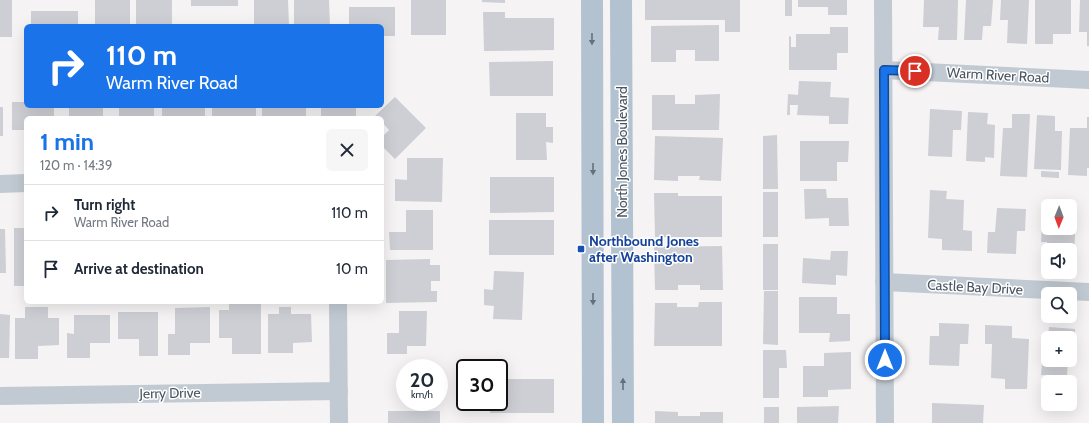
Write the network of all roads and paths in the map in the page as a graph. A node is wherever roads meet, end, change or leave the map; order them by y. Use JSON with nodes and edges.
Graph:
{"nodes":[{"id":1,"x":592,"y":0,"type":"edge"},
{"id":2,"x":621,"y":0,"type":"edge"},
{"id":3,"x":883,"y":0,"type":"edge"},
{"id":4,"x":884,"y":70,"type":"junction"},
{"id":5,"x":1089,"y":80,"type":"edge"},
{"id":6,"x":24,"y":183,"type":"edge"},
{"id":7,"x":0,"y":184,"type":"edge"},
{"id":8,"x":884,"y":282,"type":"junction"},
{"id":9,"x":1089,"y":292,"type":"edge"},
{"id":10,"x":338,"y":304,"type":"edge"},
{"id":11,"x":339,"y":391,"type":"junction"},
{"id":12,"x":0,"y":396,"type":"edge"},
{"id":13,"x":339,"y":423,"type":"edge"},
{"id":14,"x":593,"y":423,"type":"edge"},
{"id":15,"x":623,"y":423,"type":"edge"},
{"id":16,"x":885,"y":423,"type":"edge"}],
"edges":[{"from":1,"to":14,"type":"main road","name":"North Jones Boulevard","one_way":true},
{"from":15,"to":2,"type":"main road","name":"North Jones Boulevard","one_way":true},
{"from":3,"to":4,"type":"street"},
{"from":4,"to":5,"type":"street","name":"Warm River Road"},
{"from":4,"to":8,"type":"street"},
{"from":6,"to":7,"type":"street"},
{"from":8,"to":9,"type":"street","name":"Castle Bay Drive"},
{"from":8,"to":16,"type":"street"},
{"from":10,"to":11,"type":"street"},
{"from":11,"to":12,"type":"street","name":"Jerry Drive"},
{"from":11,"to":13,"type":"street"}]}
